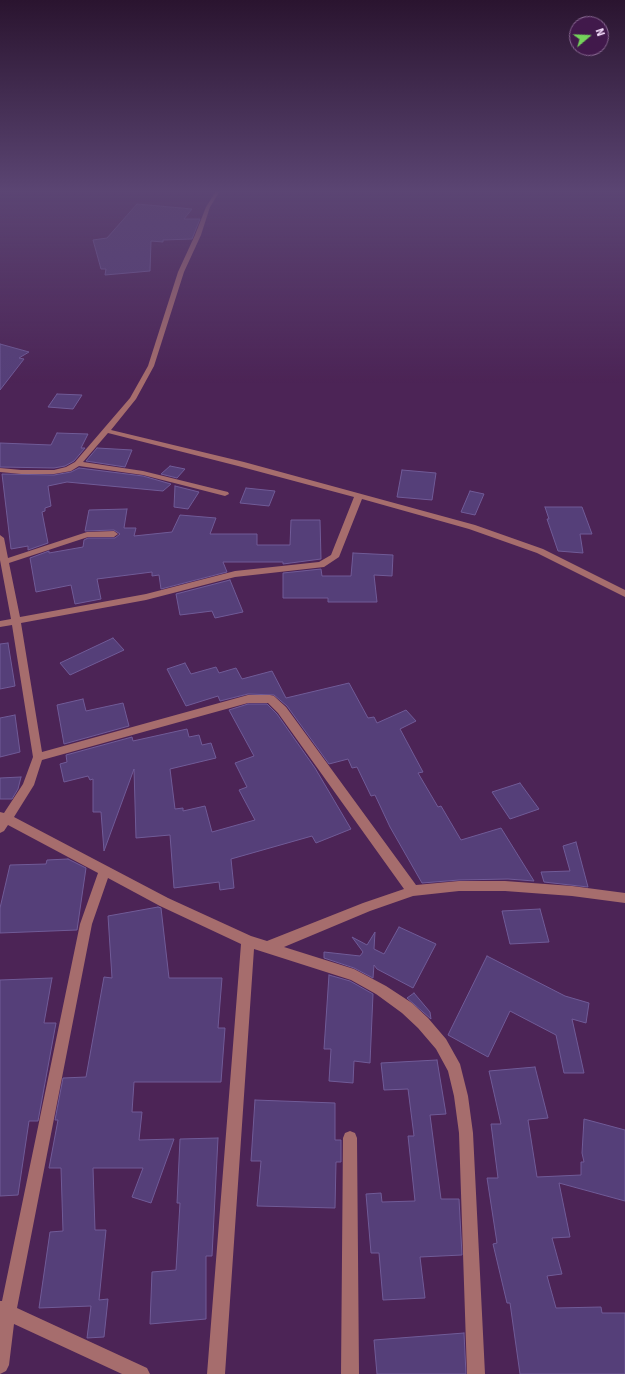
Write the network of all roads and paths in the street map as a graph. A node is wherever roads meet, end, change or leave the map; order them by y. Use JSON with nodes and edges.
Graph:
{"nodes":[{"id":1,"x":189,"y":255,"type":"edge"},
{"id":2,"x":107,"y":430,"type":"junction"},
{"id":3,"x":78,"y":464,"type":"junction"},
{"id":4,"x":0,"y":470,"type":"edge"},
{"id":5,"x":225,"y":494,"type":"dead end"},
{"id":6,"x":359,"y":496,"type":"junction"},
{"id":7,"x":114,"y":534,"type":"dead end"},
{"id":8,"x":0,"y":538,"type":"edge"},
{"id":9,"x":1,"y":551,"type":"edge"},
{"id":10,"x":5,"y":562,"type":"junction"},
{"id":11,"x":625,"y":594,"type":"edge"},
{"id":12,"x":16,"y":621,"type":"junction"},
{"id":13,"x":0,"y":624,"type":"edge"},
{"id":14,"x":38,"y":757,"type":"junction"},
{"id":15,"x":2,"y":821,"type":"edge"},
{"id":16,"x":105,"y":871,"type":"junction"},
{"id":17,"x":413,"y":891,"type":"junction"},
{"id":18,"x":625,"y":898,"type":"edge"},
{"id":19,"x":248,"y":941,"type":"junction"},
{"id":20,"x":268,"y":947,"type":"junction"},
{"id":21,"x":350,"y":1138,"type":"dead end"},
{"id":22,"x":4,"y":1310,"type":"edge"},
{"id":23,"x":0,"y":1365,"type":"edge"},
{"id":24,"x":142,"y":1374,"type":"edge"},
{"id":25,"x":216,"y":1374,"type":"edge"},
{"id":26,"x":350,"y":1374,"type":"edge"},
{"id":27,"x":476,"y":1374,"type":"edge"}],
"edges":[{"from":1,"to":2,"type":"street"},
{"from":2,"to":3,"type":"street"},
{"from":2,"to":6,"type":"street"},
{"from":3,"to":4,"type":"street"},
{"from":3,"to":5,"type":"street"},
{"from":6,"to":11,"type":"street"},
{"from":6,"to":12,"type":"street"},
{"from":7,"to":10,"type":"street"},
{"from":8,"to":9,"type":"street"},
{"from":9,"to":10,"type":"street"},
{"from":10,"to":12,"type":"street"},
{"from":12,"to":13,"type":"street"},
{"from":12,"to":14,"type":"street"},
{"from":14,"to":15,"type":"street"},
{"from":14,"to":17,"type":"street"},
{"from":15,"to":16,"type":"street"},
{"from":16,"to":19,"type":"street"},
{"from":16,"to":22,"type":"street"},
{"from":17,"to":18,"type":"street"},
{"from":17,"to":20,"type":"street"},
{"from":19,"to":20,"type":"street"},
{"from":19,"to":25,"type":"street"},
{"from":20,"to":27,"type":"street"},
{"from":21,"to":26,"type":"street"},
{"from":22,"to":23,"type":"street"},
{"from":22,"to":24,"type":"street"}]}
